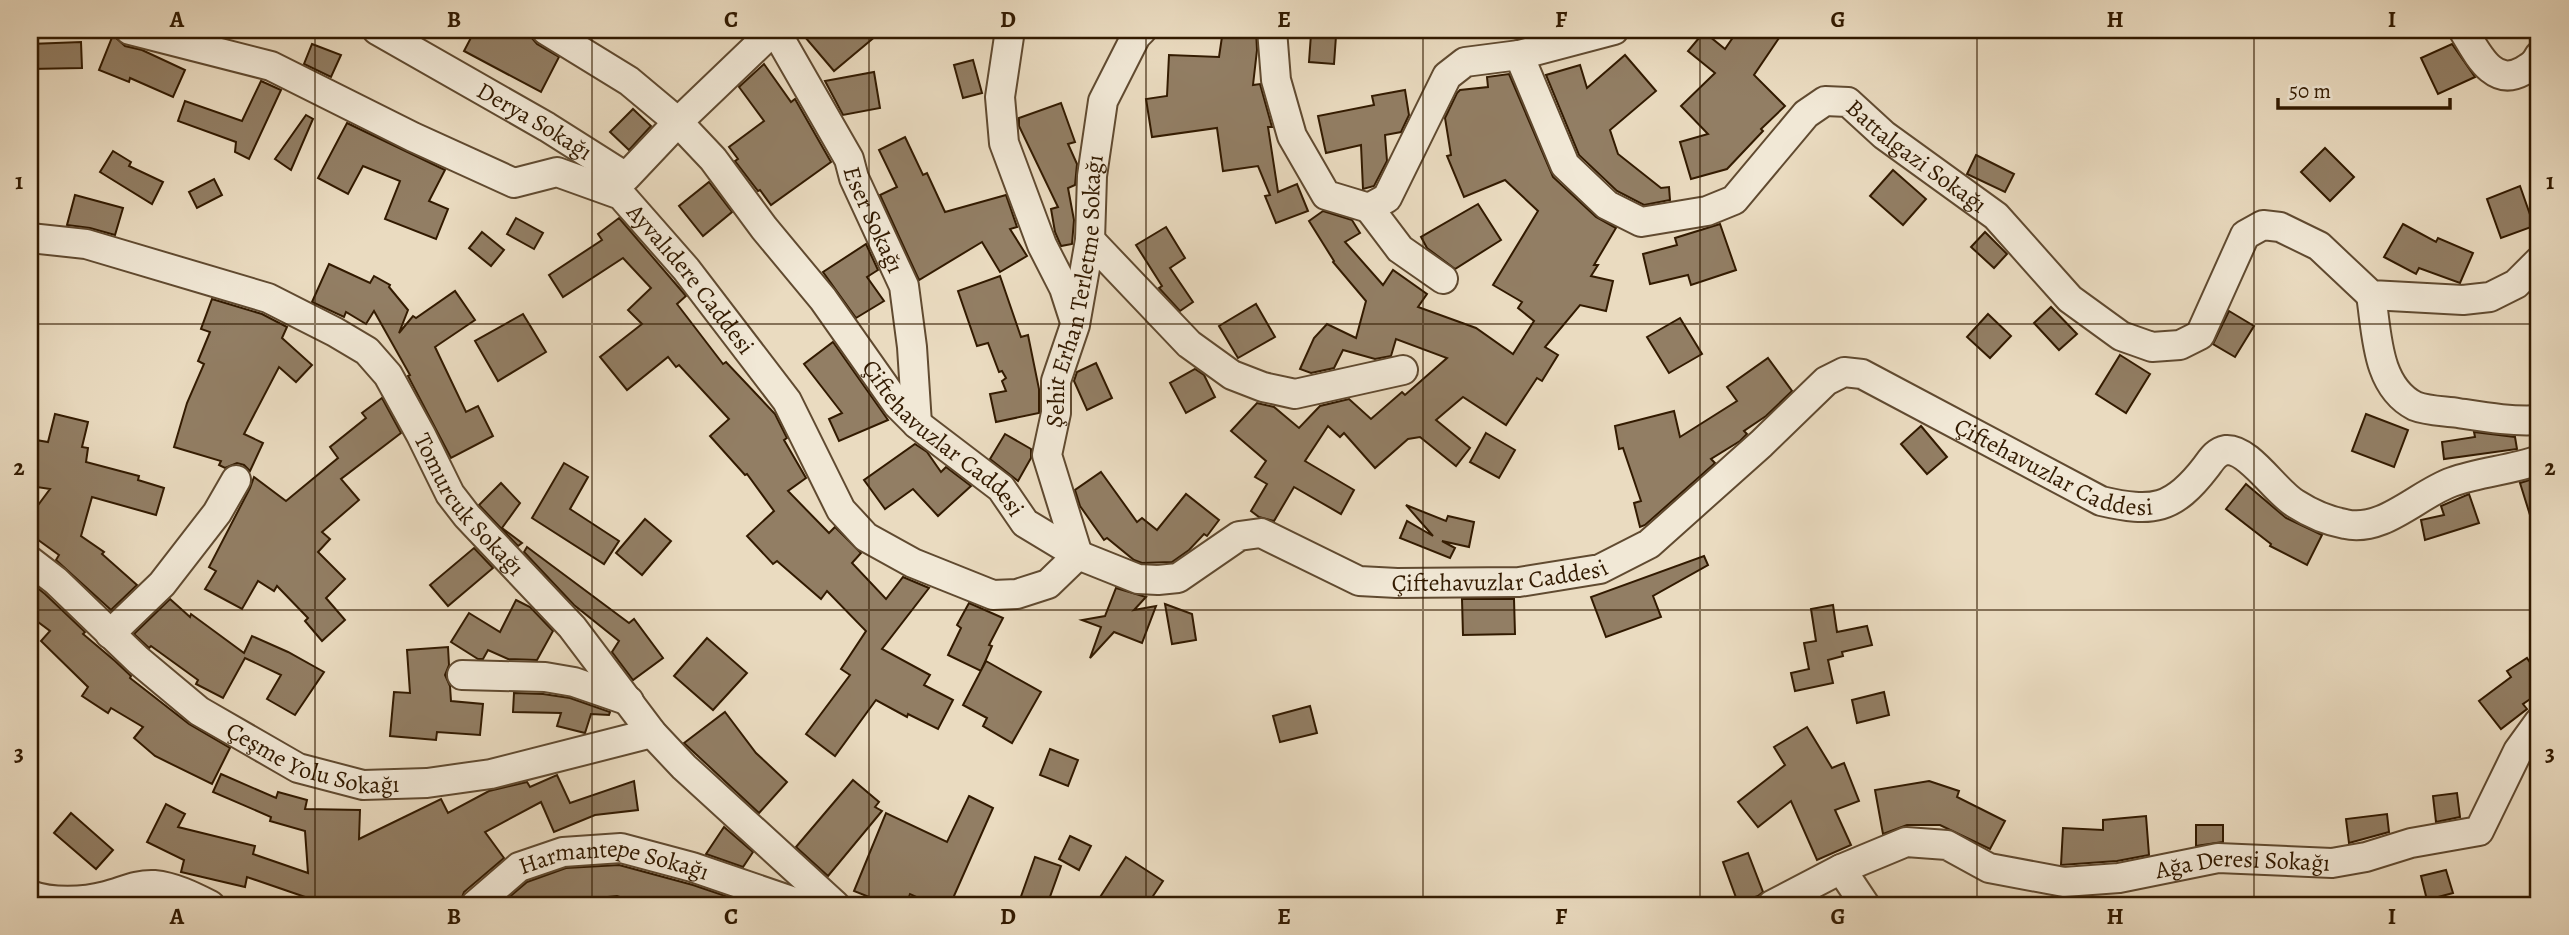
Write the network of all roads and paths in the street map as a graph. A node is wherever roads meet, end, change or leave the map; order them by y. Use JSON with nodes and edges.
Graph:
{"nodes":[{"id":1,"x":130,"y":30,"type":"edge"},
{"id":2,"x":377,"y":30,"type":"edge"},
{"id":3,"x":546,"y":30,"type":"edge"},
{"id":4,"x":774,"y":30,"type":"edge"},
{"id":5,"x":1010,"y":30,"type":"edge"},
{"id":6,"x":1142,"y":30,"type":"edge"},
{"id":7,"x":1272,"y":30,"type":"edge"},
{"id":8,"x":1614,"y":30,"type":"edge"},
{"id":9,"x":2463,"y":30,"type":"edge"},
{"id":10,"x":1519,"y":55,"type":"junction"},
{"id":11,"x":2539,"y":56,"type":"edge"},
{"id":12,"x":678,"y":122,"type":"junction"},
{"id":13,"x":624,"y":186,"type":"junction"},
{"id":14,"x":1369,"y":208,"type":"junction"},
{"id":15,"x":30,"y":238,"type":"edge"},
{"id":16,"x":1090,"y":240,"type":"junction"},
{"id":17,"x":2539,"y":261,"type":"edge"},
{"id":18,"x":1443,"y":279,"type":"dead end"},
{"id":19,"x":2371,"y":295,"type":"junction"},
{"id":20,"x":1075,"y":325,"type":"junction"},
{"id":21,"x":1403,"y":370,"type":"dead end"},
{"id":22,"x":2539,"y":420,"type":"edge"},
{"id":23,"x":918,"y":424,"type":"junction"},
{"id":24,"x":2539,"y":460,"type":"edge"},
{"id":25,"x":236,"y":481,"type":"dead end"},
{"id":26,"x":1078,"y":555,"type":"junction"},
{"id":27,"x":30,"y":562,"type":"edge"},
{"id":28,"x":110,"y":634,"type":"junction"},
{"id":29,"x":462,"y":676,"type":"dead end"},
{"id":30,"x":629,"y":701,"type":"junction"},
{"id":31,"x":2539,"y":722,"type":"edge"},
{"id":32,"x":652,"y":733,"type":"junction"},
{"id":33,"x":1842,"y":869,"type":"junction"},
{"id":34,"x":30,"y":895,"type":"edge"},
{"id":35,"x":210,"y":905,"type":"edge"},
{"id":36,"x":475,"y":905,"type":"edge"},
{"id":37,"x":803,"y":905,"type":"edge"},
{"id":38,"x":835,"y":905,"type":"edge"},
{"id":39,"x":1772,"y":905,"type":"edge"},
{"id":40,"x":1865,"y":905,"type":"edge"}],
"edges":[{"from":1,"to":13,"type":"street","name":"Ayvalıdere Caddesi"},
{"from":2,"to":13,"type":"street","name":"Derya Sokağı"},
{"from":3,"to":12,"type":"street","name":"Çiftehavuzlar Caddesi"},
{"from":4,"to":12,"type":"street"},
{"from":4,"to":23,"type":"street","name":"Eser Sokağı"},
{"from":5,"to":20,"type":"street"},
{"from":6,"to":16,"type":"street","name":"Şehit Erhan Terletme Sokağı"},
{"from":7,"to":14,"type":"street"},
{"from":8,"to":10,"type":"street"},
{"from":9,"to":11,"type":"street"},
{"from":10,"to":14,"type":"street"},
{"from":10,"to":19,"type":"street","name":"Battalgazi Sokağı"},
{"from":12,"to":13,"type":"street"},
{"from":12,"to":23,"type":"street","name":"Çiftehavuzlar Caddesi"},
{"from":13,"to":26,"type":"street","name":"Ayvalıdere Caddesi"},
{"from":14,"to":18,"type":"street"},
{"from":15,"to":30,"type":"street","name":"Tomurcuk Sokağı"},
{"from":16,"to":20,"type":"street","name":"Şehit Erhan Terletme Sokağı"},
{"from":16,"to":21,"type":"street"},
{"from":17,"to":19,"type":"street"},
{"from":19,"to":22,"type":"street"},
{"from":20,"to":26,"type":"street","name":"Şehit Erhan Terletme Sokağı"},
{"from":23,"to":26,"type":"street","name":"Çiftehavuzlar Caddesi"},
{"from":24,"to":26,"type":"street","name":"Çiftehavuzlar Caddesi"},
{"from":25,"to":28,"type":"street"},
{"from":27,"to":28,"type":"street","name":"Çeşme Yolu Sokağı"},
{"from":28,"to":32,"type":"street","name":"Çeşme Yolu Sokağı"},
{"from":29,"to":30,"type":"street"},
{"from":30,"to":32,"type":"street","name":"Tomurcuk Sokağı"},
{"from":31,"to":33,"type":"street","name":"Ağa Deresi Sokağı"},
{"from":32,"to":38,"type":"street","name":"Tomurcuk Sokağı"},
{"from":33,"to":39,"type":"street","name":"Ağa Deresi Sokağı"},
{"from":33,"to":40,"type":"street"},
{"from":34,"to":35,"type":"street"},
{"from":36,"to":37,"type":"street","name":"Harmantepe Sokağı"}]}
